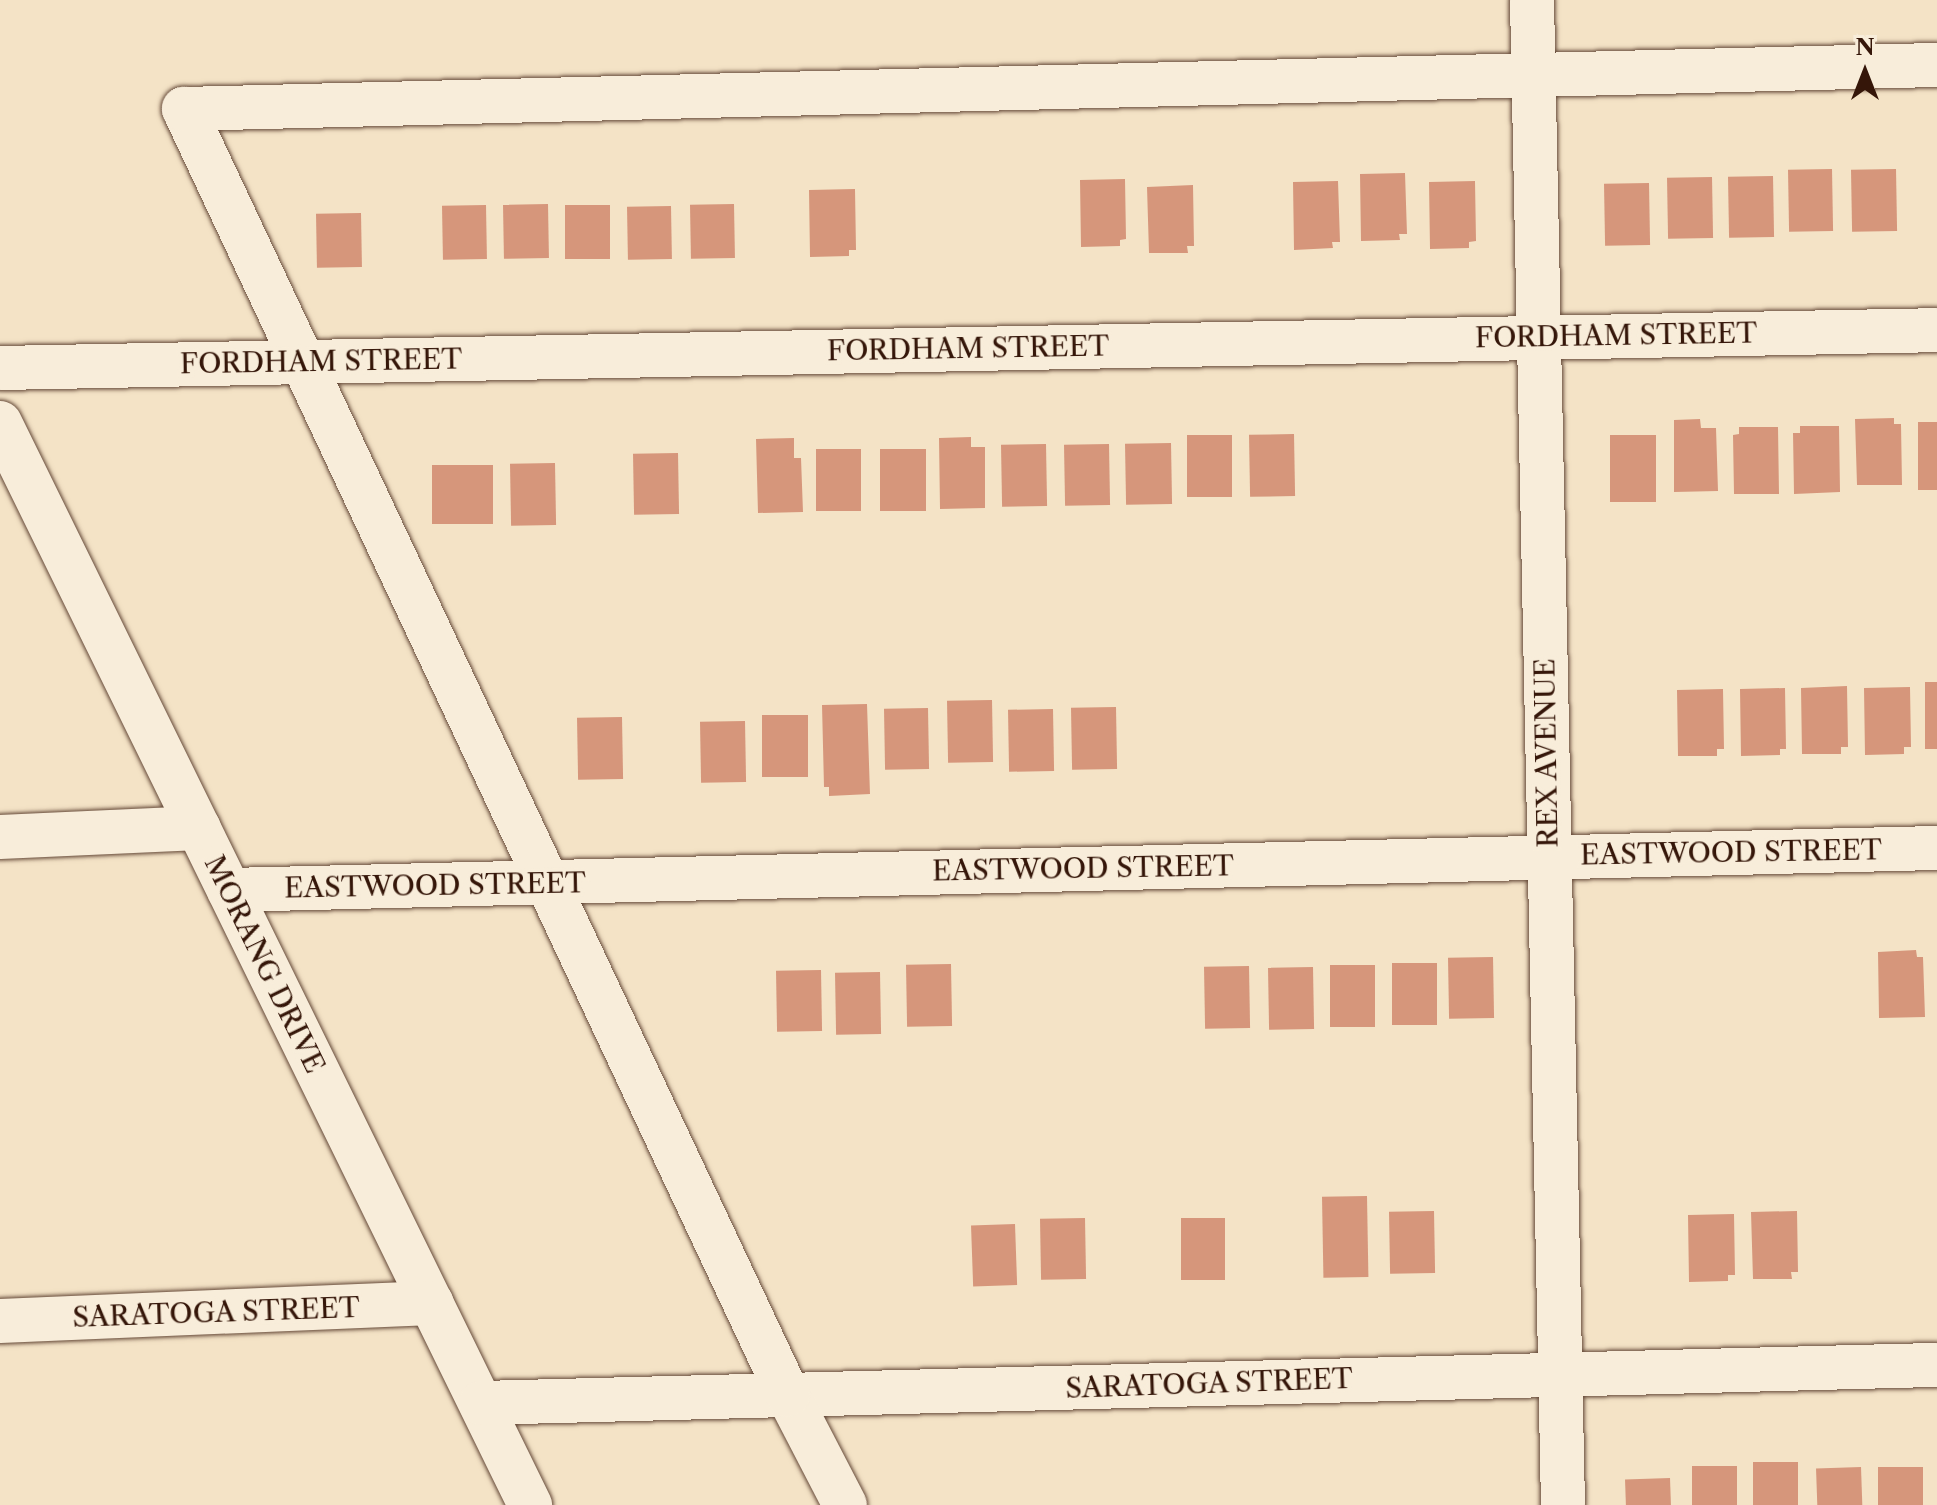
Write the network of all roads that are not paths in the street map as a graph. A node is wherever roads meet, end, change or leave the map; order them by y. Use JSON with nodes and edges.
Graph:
{"nodes":[{"id":1,"x":1532,"y":0,"type":"edge"},
{"id":2,"x":1937,"y":65,"type":"edge"},
{"id":3,"x":1533,"y":76,"type":"junction"},
{"id":4,"x":1937,"y":330,"type":"edge"},
{"id":5,"x":1538,"y":336,"type":"junction"},
{"id":6,"x":299,"y":362,"type":"junction"},
{"id":7,"x":0,"y":368,"type":"edge"},
{"id":8,"x":0,"y":423,"type":"edge"},
{"id":9,"x":199,"y":828,"type":"junction"},
{"id":10,"x":0,"y":837,"type":"edge"},
{"id":11,"x":1937,"y":848,"type":"edge"},
{"id":12,"x":1548,"y":857,"type":"junction"},
{"id":13,"x":545,"y":882,"type":"junction"},
{"id":14,"x":229,"y":890,"type":"junction"},
{"id":15,"x":432,"y":1303,"type":"junction"},
{"id":16,"x":0,"y":1321,"type":"edge"},
{"id":17,"x":1937,"y":1365,"type":"edge"},
{"id":18,"x":1560,"y":1373,"type":"junction"},
{"id":19,"x":788,"y":1395,"type":"junction"},
{"id":20,"x":481,"y":1403,"type":"junction"},
{"id":21,"x":530,"y":1505,"type":"edge"},
{"id":22,"x":845,"y":1505,"type":"edge"},
{"id":23,"x":1563,"y":1505,"type":"edge"}],
"edges":[{"from":1,"to":3,"type":"street","name":"REX AVENUE"},
{"from":2,"to":3,"type":"street"},
{"from":3,"to":5,"type":"street","name":"REX AVENUE"},
{"from":3,"to":6,"type":"street"},
{"from":4,"to":5,"type":"street","name":"FORDHAM STREET"},
{"from":5,"to":6,"type":"street","name":"FORDHAM STREET"},
{"from":5,"to":12,"type":"street","name":"REX AVENUE"},
{"from":6,"to":7,"type":"street","name":"FORDHAM STREET"},
{"from":6,"to":13,"type":"street"},
{"from":8,"to":9,"type":"street","name":"MORANG DRIVE"},
{"from":9,"to":10,"type":"street"},
{"from":9,"to":14,"type":"street","name":"MORANG DRIVE"},
{"from":11,"to":12,"type":"street","name":"EASTWOOD STREET"},
{"from":12,"to":13,"type":"street","name":"EASTWOOD STREET"},
{"from":12,"to":18,"type":"street","name":"REX AVENUE"},
{"from":13,"to":14,"type":"street","name":"EASTWOOD STREET"},
{"from":13,"to":19,"type":"street"},
{"from":14,"to":15,"type":"street","name":"MORANG DRIVE"},
{"from":15,"to":16,"type":"street","name":"SARATOGA STREET"},
{"from":15,"to":20,"type":"street","name":"MORANG DRIVE"},
{"from":17,"to":18,"type":"street","name":"SARATOGA STREET"},
{"from":18,"to":19,"type":"street","name":"SARATOGA STREET"},
{"from":18,"to":23,"type":"street","name":"REX AVENUE"},
{"from":19,"to":20,"type":"street","name":"SARATOGA STREET"},
{"from":19,"to":22,"type":"street"},
{"from":20,"to":21,"type":"street","name":"MORANG DRIVE"}]}
